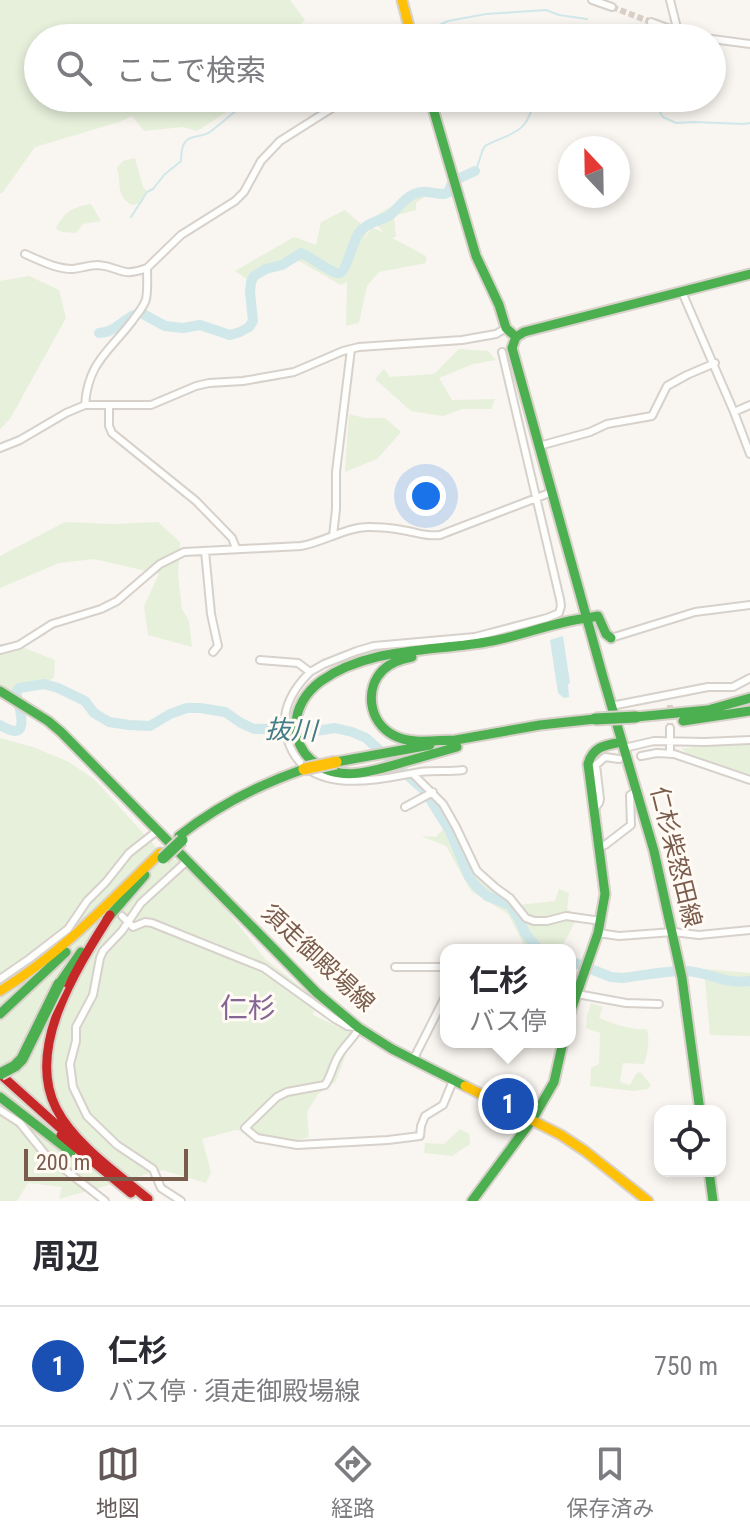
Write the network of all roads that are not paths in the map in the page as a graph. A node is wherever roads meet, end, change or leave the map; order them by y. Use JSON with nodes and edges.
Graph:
{"nodes":[{"id":1,"x":402,"y":0,"type":"edge"},
{"id":2,"x":592,"y":0,"type":"edge"},
{"id":3,"x":670,"y":0,"type":"edge"},
{"id":4,"x":612,"y":7,"type":"dead end"},
{"id":5,"x":651,"y":22,"type":"tunnel mouth"},
{"id":6,"x":408,"y":24,"type":"edge"},
{"id":7,"x":656,"y":24,"type":"edge"},
{"id":8,"x":676,"y":24,"type":"edge"},
{"id":9,"x":726,"y":41,"type":"edge"},
{"id":10,"x":750,"y":44,"type":"edge"},
{"id":11,"x":326,"y":112,"type":"edge"},
{"id":12,"x":434,"y":112,"type":"edge"},
{"id":13,"x":25,"y":254,"type":"dead end"},
{"id":14,"x":147,"y":268,"type":"junction"},
{"id":15,"x":750,"y":274,"type":"edge"},
{"id":16,"x":682,"y":292,"type":"junction"},
{"id":17,"x":506,"y":328,"type":"junction"},
{"id":18,"x":516,"y":337,"type":"junction"},
{"id":19,"x":351,"y":349,"type":"junction"},
{"id":20,"x":502,"y":352,"type":"dead end"},
{"id":21,"x":715,"y":363,"type":"junction"},
{"id":22,"x":85,"y":405,"type":"junction"},
{"id":23,"x":109,"y":405,"type":"junction"},
{"id":24,"x":750,"y":405,"type":"edge"},
{"id":25,"x":734,"y":412,"type":"junction"},
{"id":26,"x":539,"y":446,"type":"junction"},
{"id":27,"x":0,"y":448,"type":"edge"},
{"id":28,"x":750,"y":454,"type":"edge"},
{"id":29,"x":552,"y":492,"type":"junction"},
{"id":30,"x":537,"y":497,"type":"junction"},
{"id":31,"x":333,"y":536,"type":"junction"},
{"id":32,"x":236,"y":548,"type":"junction"},
{"id":33,"x":205,"y":551,"type":"junction"},
{"id":34,"x":750,"y":605,"type":"edge"},
{"id":35,"x":587,"y":618,"type":"junction"},
{"id":36,"x":611,"y":638,"type":"joint"},
{"id":37,"x":0,"y":650,"type":"edge"},
{"id":38,"x":213,"y":652,"type":"dead end"},
{"id":39,"x":260,"y":660,"type":"dead end"},
{"id":40,"x":310,"y":672,"type":"junction"},
{"id":41,"x":750,"y":678,"type":"edge"},
{"id":42,"x":0,"y":691,"type":"edge"},
{"id":43,"x":670,"y":695,"type":"junction"},
{"id":44,"x":750,"y":698,"type":"edge"},
{"id":45,"x":670,"y":705,"type":"tunnel mouth"},
{"id":46,"x":611,"y":706,"type":"junction"},
{"id":47,"x":292,"y":711,"type":"junction"},
{"id":48,"x":750,"y":711,"type":"edge"},
{"id":49,"x":636,"y":720,"type":"junction"},
{"id":50,"x":670,"y":728,"type":"tunnel mouth"},
{"id":51,"x":750,"y":740,"type":"edge"},
{"id":52,"x":671,"y":741,"type":"junction"},
{"id":53,"x":456,"y":743,"type":"junction"},
{"id":54,"x":622,"y":750,"type":"junction"},
{"id":55,"x":411,"y":754,"type":"junction"},
{"id":56,"x":670,"y":754,"type":"junction"},
{"id":57,"x":641,"y":756,"type":"dead end"},
{"id":58,"x":463,"y":770,"type":"dead end"},
{"id":59,"x":413,"y":774,"type":"junction"},
{"id":60,"x":750,"y":780,"type":"edge"},
{"id":61,"x":637,"y":791,"type":"junction"},
{"id":62,"x":431,"y":793,"type":"junction"},
{"id":63,"x":405,"y":807,"type":"dead end"},
{"id":64,"x":594,"y":809,"type":"junction"},
{"id":65,"x":157,"y":831,"type":"junction"},
{"id":66,"x":598,"y":848,"type":"junction"},
{"id":67,"x":161,"y":855,"type":"junction"},
{"id":68,"x":187,"y":861,"type":"junction"},
{"id":69,"x":139,"y":872,"type":"junction"},
{"id":70,"x":116,"y":916,"type":"junction"},
{"id":71,"x":128,"y":923,"type":"junction"},
{"id":72,"x":599,"y":927,"type":"junction"},
{"id":73,"x":750,"y":930,"type":"edge"},
{"id":74,"x":673,"y":932,"type":"junction"},
{"id":75,"x":395,"y":967,"type":"dead end"},
{"id":76,"x":440,"y":967,"type":"edge"},
{"id":77,"x":0,"y":979,"type":"edge"},
{"id":78,"x":0,"y":991,"type":"edge"},
{"id":79,"x":577,"y":994,"type":"joint"},
{"id":80,"x":659,"y":1004,"type":"dead end"},
{"id":81,"x":440,"y":1007,"type":"edge"},
{"id":82,"x":0,"y":1014,"type":"edge"},
{"id":83,"x":359,"y":1028,"type":"junction"},
{"id":84,"x":562,"y":1048,"type":"edge"},
{"id":85,"x":413,"y":1060,"type":"junction"},
{"id":86,"x":0,"y":1074,"type":"edge"},
{"id":87,"x":0,"y":1081,"type":"edge"},
{"id":88,"x":453,"y":1081,"type":"junction"},
{"id":89,"x":0,"y":1097,"type":"edge"},
{"id":90,"x":699,"y":1105,"type":"edge"},
{"id":91,"x":0,"y":1110,"type":"edge"},
{"id":92,"x":532,"y":1120,"type":"junction"},
{"id":93,"x":710,"y":1177,"type":"edge"},
{"id":94,"x":145,"y":1200,"type":"edge"},
{"id":95,"x":105,"y":1201,"type":"edge"},
{"id":96,"x":181,"y":1201,"type":"edge"},
{"id":97,"x":472,"y":1201,"type":"edge"},
{"id":98,"x":648,"y":1201,"type":"edge"},
{"id":99,"x":713,"y":1201,"type":"edge"}],
"edges":[{"from":1,"to":6,"type":"main road"},
{"from":2,"to":4,"type":"street"},
{"from":3,"to":8,"type":"street"},
{"from":5,"to":7,"type":"street"},
{"from":9,"to":10,"type":"street"},
{"from":11,"to":14,"type":"street"},
{"from":12,"to":17,"type":"main road"},
{"from":13,"to":14,"type":"street"},
{"from":14,"to":22,"type":"street"},
{"from":15,"to":16,"type":"main road"},
{"from":16,"to":18,"type":"main road"},
{"from":16,"to":21,"type":"street"},
{"from":17,"to":18,"type":"main road"},
{"from":17,"to":19,"type":"street"},
{"from":18,"to":26,"type":"main road","name":"仁杉柴怒田線"},
{"from":19,"to":23,"type":"street"},
{"from":19,"to":31,"type":"street"},
{"from":20,"to":30,"type":"street"},
{"from":21,"to":25,"type":"street"},
{"from":21,"to":26,"type":"street"},
{"from":22,"to":23,"type":"street"},
{"from":22,"to":27,"type":"street"},
{"from":23,"to":32,"type":"street"},
{"from":24,"to":25,"type":"street"},
{"from":25,"to":28,"type":"street"},
{"from":26,"to":29,"type":"main road","name":"仁杉柴怒田線"},
{"from":29,"to":30,"type":"street"},
{"from":29,"to":35,"type":"main road","name":"仁杉柴怒田線"},
{"from":30,"to":31,"type":"street"},
{"from":30,"to":40,"type":"street"},
{"from":31,"to":32,"type":"street"},
{"from":32,"to":33,"type":"street"},
{"from":33,"to":37,"type":"street"},
{"from":33,"to":38,"type":"street"},
{"from":34,"to":36,"type":"street"},
{"from":35,"to":36,"type":"main road"},
{"from":35,"to":46,"type":"main road","name":"仁杉柴怒田線"},
{"from":35,"to":47,"type":"main road"},
{"from":35,"to":53,"type":"main road"},
{"from":39,"to":40,"type":"street"},
{"from":40,"to":47,"type":"street"},
{"from":41,"to":43,"type":"street"},
{"from":42,"to":65,"type":"main road","name":"須走御殿場線"},
{"from":43,"to":45,"type":"street"},
{"from":43,"to":46,"type":"street"},
{"from":44,"to":49,"type":"main road"},
{"from":46,"to":54,"type":"main road","name":"仁杉柴怒田線"},
{"from":47,"to":55,"type":"main road"},
{"from":47,"to":59,"type":"street"},
{"from":48,"to":49,"type":"main road"},
{"from":49,"to":53,"type":"main road","bridge":true},
{"from":50,"to":52,"type":"street"},
{"from":51,"to":52,"type":"street"},
{"from":52,"to":54,"type":"street"},
{"from":52,"to":56,"type":"street"},
{"from":53,"to":55,"type":"main road"},
{"from":54,"to":61,"type":"main road","name":"仁杉柴怒田線"},
{"from":54,"to":64,"type":"street"},
{"from":54,"to":64,"type":"main road"},
{"from":55,"to":67,"type":"main road","bridge":true},
{"from":56,"to":57,"type":"street"},
{"from":56,"to":60,"type":"street"},
{"from":58,"to":59,"type":"street"},
{"from":59,"to":62,"type":"street"},
{"from":61,"to":66,"type":"street"},
{"from":61,"to":74,"type":"main road","name":"仁杉柴怒田線"},
{"from":62,"to":63,"type":"street"},
{"from":62,"to":72,"type":"street"},
{"from":64,"to":66,"type":"main road"},
{"from":65,"to":68,"type":"main road","name":"須走御殿場線"},
{"from":65,"to":77,"type":"street"},
{"from":66,"to":72,"type":"main road"},
{"from":67,"to":69,"type":"main road"},
{"from":67,"to":70,"type":"main road"},
{"from":68,"to":71,"type":"street"},
{"from":68,"to":83,"type":"main road","name":"須走御殿場線"},
{"from":69,"to":78,"type":"main road"},
{"from":69,"to":82,"type":"main road"},
{"from":70,"to":71,"type":"street"},
{"from":70,"to":86,"type":"main road","bridge":true},
{"from":70,"to":94,"type":"main road"},
{"from":71,"to":83,"type":"street"},
{"from":71,"to":96,"type":"street"},
{"from":72,"to":74,"type":"street"},
{"from":72,"to":79,"type":"main road"},
{"from":73,"to":74,"type":"street"},
{"from":74,"to":90,"type":"main road","name":"仁杉柴怒田線"},
{"from":75,"to":76,"type":"street"},
{"from":79,"to":80,"type":"street"},
{"from":81,"to":85,"type":"street"},
{"from":83,"to":85,"type":"main road","name":"須走御殿場線"},
{"from":83,"to":88,"type":"street"},
{"from":84,"to":92,"type":"main road"},
{"from":85,"to":88,"type":"main road","name":"須走御殿場線"},
{"from":86,"to":94,"type":"main road"},
{"from":87,"to":94,"type":"main road"},
{"from":88,"to":92,"type":"main road","name":"須走御殿場線"},
{"from":89,"to":94,"type":"main road"},
{"from":91,"to":95,"type":"street"},
{"from":92,"to":97,"type":"main road"},
{"from":92,"to":98,"type":"main road","name":"須走御殿場線"},
{"from":93,"to":99,"type":"main road"}]}
